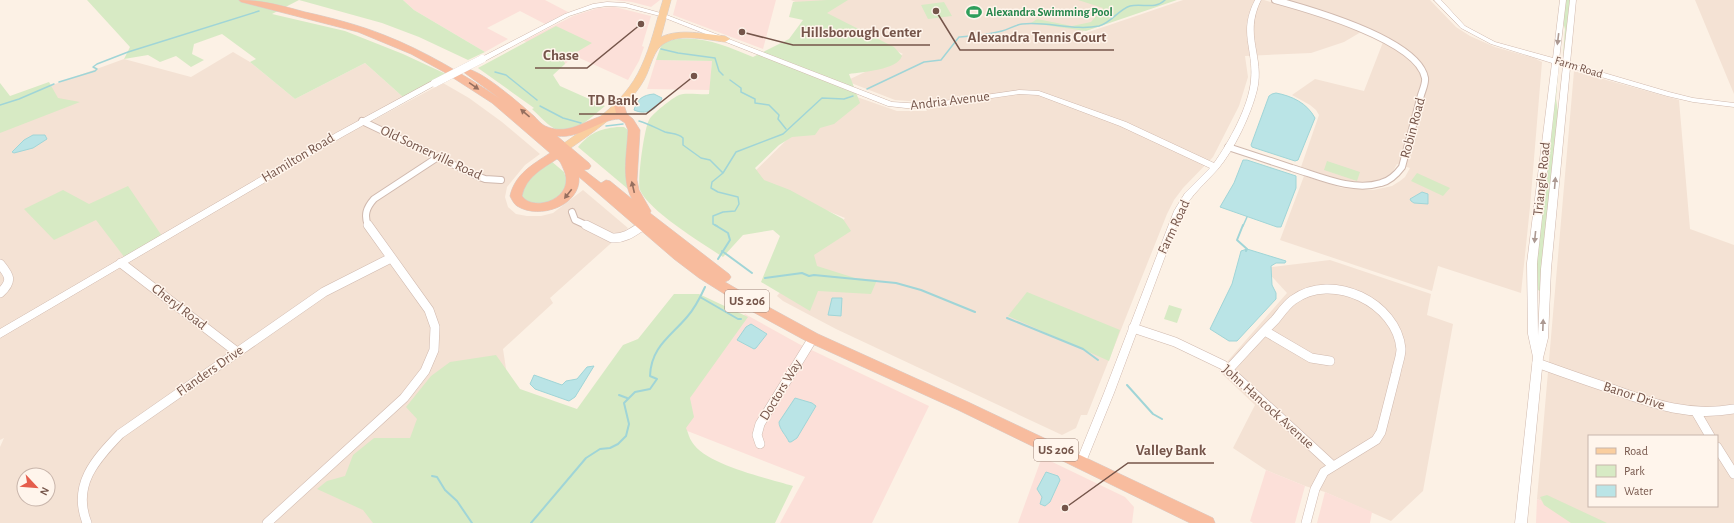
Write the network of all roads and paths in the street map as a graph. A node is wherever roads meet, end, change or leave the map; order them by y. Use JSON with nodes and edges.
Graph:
{"nodes":[{"id":1,"x":244,"y":0,"type":"edge"},
{"id":2,"x":272,"y":0,"type":"edge"},
{"id":3,"x":667,"y":0,"type":"edge"},
{"id":4,"x":1258,"y":0,"type":"edge"},
{"id":5,"x":1275,"y":0,"type":"edge"},
{"id":6,"x":1437,"y":0,"type":"edge"},
{"id":7,"x":1562,"y":0,"type":"edge"},
{"id":8,"x":1573,"y":0,"type":"edge"},
{"id":9,"x":608,"y":2,"type":"edge"},
{"id":10,"x":662,"y":15,"type":"junction"},
{"id":11,"x":697,"y":29,"type":"junction"},
{"id":12,"x":683,"y":36,"type":"junction"},
{"id":13,"x":725,"y":39,"type":"junction"},
{"id":14,"x":652,"y":49,"type":"junction"},
{"id":15,"x":1555,"y":60,"type":"junction"},
{"id":16,"x":1566,"y":63,"type":"junction"},
{"id":17,"x":1734,"y":105,"type":"edge"},
{"id":18,"x":621,"y":110,"type":"junction"},
{"id":19,"x":605,"y":117,"type":"junction"},
{"id":20,"x":362,"y":121,"type":"junction"},
{"id":21,"x":542,"y":128,"type":"junction"},
{"id":22,"x":1228,"y":148,"type":"junction"},
{"id":23,"x":562,"y":153,"type":"junction"},
{"id":24,"x":438,"y":157,"type":"junction"},
{"id":25,"x":1215,"y":167,"type":"junction"},
{"id":26,"x":501,"y":180,"type":"dead end"},
{"id":27,"x":572,"y":212,"type":"dead end"},
{"id":28,"x":647,"y":224,"type":"junction"},
{"id":29,"x":391,"y":258,"type":"junction"},
{"id":30,"x":121,"y":263,"type":"junction"},
{"id":31,"x":0,"y":264,"type":"edge"},
{"id":32,"x":0,"y":293,"type":"edge"},
{"id":33,"x":1133,"y":328,"type":"junction"},
{"id":34,"x":1265,"y":331,"type":"junction"},
{"id":35,"x":0,"y":334,"type":"edge"},
{"id":36,"x":813,"y":338,"type":"junction"},
{"id":37,"x":237,"y":352,"type":"junction"},
{"id":38,"x":1537,"y":360,"type":"junction"},
{"id":39,"x":1330,"y":361,"type":"dead end"},
{"id":40,"x":1229,"y":369,"type":"junction"},
{"id":41,"x":963,"y":406,"type":"junction"},
{"id":42,"x":1734,"y":409,"type":"edge"},
{"id":43,"x":1696,"y":412,"type":"junction"},
{"id":44,"x":1709,"y":435,"type":"edge"},
{"id":45,"x":760,"y":444,"type":"dead end"},
{"id":46,"x":1718,"y":449,"type":"edge"},
{"id":47,"x":1081,"y":462,"type":"junction"},
{"id":48,"x":1333,"y":466,"type":"junction"},
{"id":49,"x":1734,"y":474,"type":"edge"},
{"id":50,"x":87,"y":523,"type":"edge"},
{"id":51,"x":267,"y":523,"type":"edge"},
{"id":52,"x":1207,"y":523,"type":"edge"},
{"id":53,"x":1306,"y":523,"type":"edge"},
{"id":54,"x":1521,"y":523,"type":"edge"}],
"edges":[{"from":1,"to":23,"type":"highway","one_way":true},
{"from":21,"to":2,"type":"highway","one_way":true},
{"from":3,"to":10,"type":"main road"},
{"from":4,"to":22,"type":"street","name":"Farm Road"},
{"from":5,"to":22,"type":"street","name":"Robin Road"},
{"from":6,"to":15,"type":"street","name":"Farm Road"},
{"from":7,"to":15,"type":"street","name":"Triangle Road","one_way":true},
{"from":8,"to":16,"type":"street","name":"Triangle Road"},
{"from":9,"to":10,"type":"street","name":"Hamilton Road"},
{"from":9,"to":20,"type":"street","name":"Hamilton Road","bridge":true},
{"from":10,"to":11,"type":"street","name":"Andria Avenue"},
{"from":10,"to":14,"type":"main road"},
{"from":11,"to":12,"type":"main road"},
{"from":11,"to":13,"type":"street","name":"Andria Avenue"},
{"from":12,"to":13,"type":"main road"},
{"from":12,"to":14,"type":"main road"},
{"from":13,"to":25,"type":"street","name":"Andria Avenue"},
{"from":14,"to":18,"type":"main road"},
{"from":15,"to":16,"type":"street","name":"Farm Road"},
{"from":15,"to":38,"type":"street","name":"Triangle Road","one_way":true},
{"from":16,"to":17,"type":"street","name":"Farm Road"},
{"from":38,"to":16,"type":"street","name":"Triangle Road","one_way":true},
{"from":18,"to":19,"type":"highway"},
{"from":28,"to":18,"type":"highway","one_way":true},
{"from":19,"to":21,"type":"highway"},
{"from":19,"to":23,"type":"main road"},
{"from":20,"to":24,"type":"street","name":"Old Somerville Road"},
{"from":20,"to":30,"type":"street","name":"Hamilton Road"},
{"from":21,"to":23,"type":"highway"},
{"from":22,"to":25,"type":"street","name":"Farm Road"},
{"from":23,"to":23,"type":"highway","one_way":true},
{"from":23,"to":28,"type":"highway","number":"US 206"},
{"from":24,"to":26,"type":"street","name":"Old Somerville Road"},
{"from":24,"to":29,"type":"street"},
{"from":25,"to":33,"type":"street","name":"Farm Road"},
{"from":27,"to":28,"type":"street"},
{"from":28,"to":36,"type":"highway","number":"US 206"},
{"from":28,"to":41,"type":"highway","number":"US 206"},
{"from":29,"to":37,"type":"street","name":"Flanders Drive"},
{"from":29,"to":51,"type":"street"},
{"from":30,"to":35,"type":"street","name":"Hamilton Road"},
{"from":30,"to":37,"type":"street","name":"Cheryl Road"},
{"from":31,"to":32,"type":"street"},
{"from":33,"to":40,"type":"street","name":"John Hancock Avenue"},
{"from":33,"to":47,"type":"street","name":"Farm Road"},
{"from":34,"to":39,"type":"street"},
{"from":34,"to":40,"type":"street"},
{"from":34,"to":48,"type":"street"},
{"from":36,"to":41,"type":"highway","number":"US 206"},
{"from":36,"to":45,"type":"street","name":"Doctors Way"},
{"from":37,"to":50,"type":"street","name":"Flanders Drive"},
{"from":38,"to":43,"type":"street","name":"Banor Drive"},
{"from":38,"to":54,"type":"street","name":"Triangle Road"},
{"from":40,"to":48,"type":"street","name":"John Hancock Avenue"},
{"from":41,"to":47,"type":"highway","number":"US 206"},
{"from":42,"to":43,"type":"street","name":"Banor Drive"},
{"from":43,"to":44,"type":"street"},
{"from":46,"to":49,"type":"street"},
{"from":47,"to":52,"type":"highway","number":"US 206"},
{"from":48,"to":53,"type":"street"}]}
